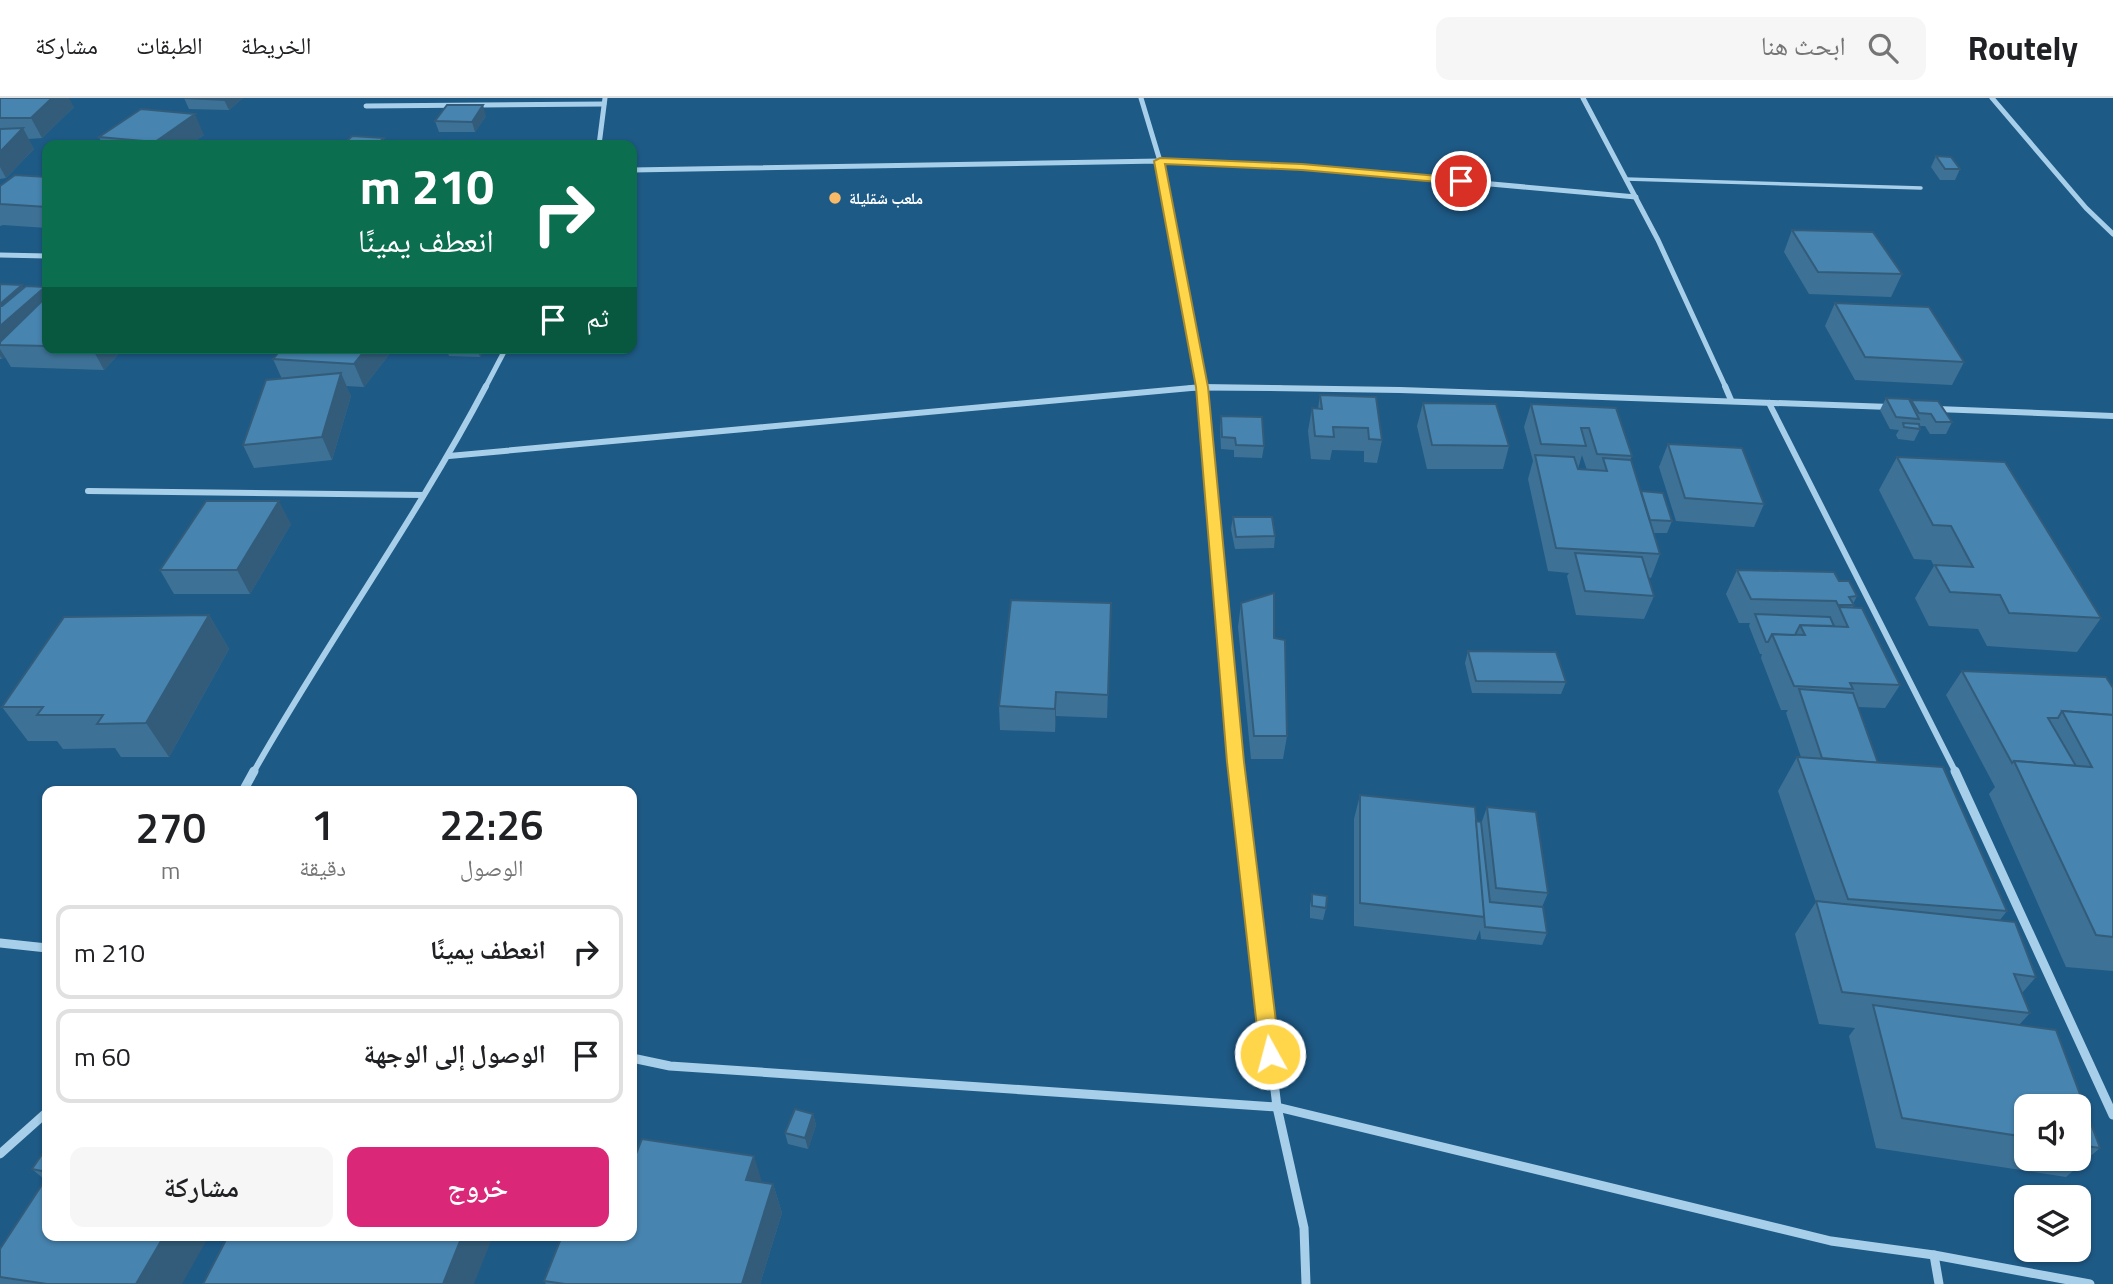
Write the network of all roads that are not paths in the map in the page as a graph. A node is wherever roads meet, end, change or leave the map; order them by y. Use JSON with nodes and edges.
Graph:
{"nodes":[{"id":1,"x":605,"y":98,"type":"edge"},
{"id":2,"x":1141,"y":98,"type":"edge"},
{"id":3,"x":1583,"y":98,"type":"edge"},
{"id":4,"x":1992,"y":98,"type":"edge"},
{"id":5,"x":604,"y":104,"type":"junction"},
{"id":6,"x":366,"y":106,"type":"dead end"},
{"id":7,"x":600,"y":140,"type":"edge"},
{"id":8,"x":1160,"y":161,"type":"junction"},
{"id":9,"x":637,"y":170,"type":"edge"},
{"id":10,"x":1626,"y":178,"type":"junction"},
{"id":11,"x":1921,"y":188,"type":"dead end"},
{"id":12,"x":1636,"y":197,"type":"junction"},
{"id":13,"x":2113,"y":234,"type":"edge"},
{"id":14,"x":0,"y":255,"type":"edge"},
{"id":15,"x":42,"y":256,"type":"edge"},
{"id":16,"x":503,"y":354,"type":"edge"},
{"id":17,"x":1202,"y":387,"type":"junction"},
{"id":18,"x":1731,"y":400,"type":"junction"},
{"id":19,"x":1769,"y":403,"type":"junction"},
{"id":20,"x":1903,"y":408,"type":"edge"},
{"id":21,"x":1930,"y":409,"type":"edge"},
{"id":22,"x":2113,"y":416,"type":"edge"},
{"id":23,"x":449,"y":456,"type":"junction"},
{"id":24,"x":88,"y":491,"type":"dead end"},
{"id":25,"x":423,"y":495,"type":"junction"},
{"id":26,"x":246,"y":786,"type":"edge"},
{"id":27,"x":0,"y":943,"type":"edge"},
{"id":28,"x":42,"y":947,"type":"edge"},
{"id":29,"x":637,"y":1059,"type":"edge"},
{"id":30,"x":1276,"y":1107,"type":"junction"},
{"id":31,"x":2113,"y":1115,"type":"edge"},
{"id":32,"x":42,"y":1116,"type":"edge"},
{"id":33,"x":0,"y":1154,"type":"edge"},
{"id":34,"x":1934,"y":1255,"type":"junction"},
{"id":35,"x":1306,"y":1284,"type":"edge"},
{"id":36,"x":1939,"y":1284,"type":"edge"},
{"id":37,"x":2090,"y":1284,"type":"edge"}],
"edges":[{"from":1,"to":5,"type":"street"},
{"from":2,"to":8,"type":"street"},
{"from":3,"to":10,"type":"street"},
{"from":4,"to":13,"type":"street"},
{"from":5,"to":6,"type":"street"},
{"from":5,"to":7,"type":"street"},
{"from":8,"to":9,"type":"street"},
{"from":8,"to":12,"type":"street"},
{"from":8,"to":17,"type":"street"},
{"from":10,"to":11,"type":"lane"},
{"from":10,"to":12,"type":"street"},
{"from":12,"to":18,"type":"street"},
{"from":14,"to":15,"type":"street"},
{"from":16,"to":23,"type":"street"},
{"from":17,"to":18,"type":"street"},
{"from":17,"to":23,"type":"street"},
{"from":17,"to":30,"type":"street"},
{"from":18,"to":19,"type":"street"},
{"from":19,"to":20,"type":"street"},
{"from":19,"to":31,"type":"street"},
{"from":21,"to":22,"type":"street"},
{"from":23,"to":25,"type":"street"},
{"from":24,"to":25,"type":"street"},
{"from":25,"to":26,"type":"street"},
{"from":27,"to":28,"type":"street"},
{"from":29,"to":30,"type":"street"},
{"from":30,"to":34,"type":"street"},
{"from":30,"to":35,"type":"street"},
{"from":32,"to":33,"type":"street"},
{"from":34,"to":36,"type":"street"},
{"from":34,"to":37,"type":"street"}]}
